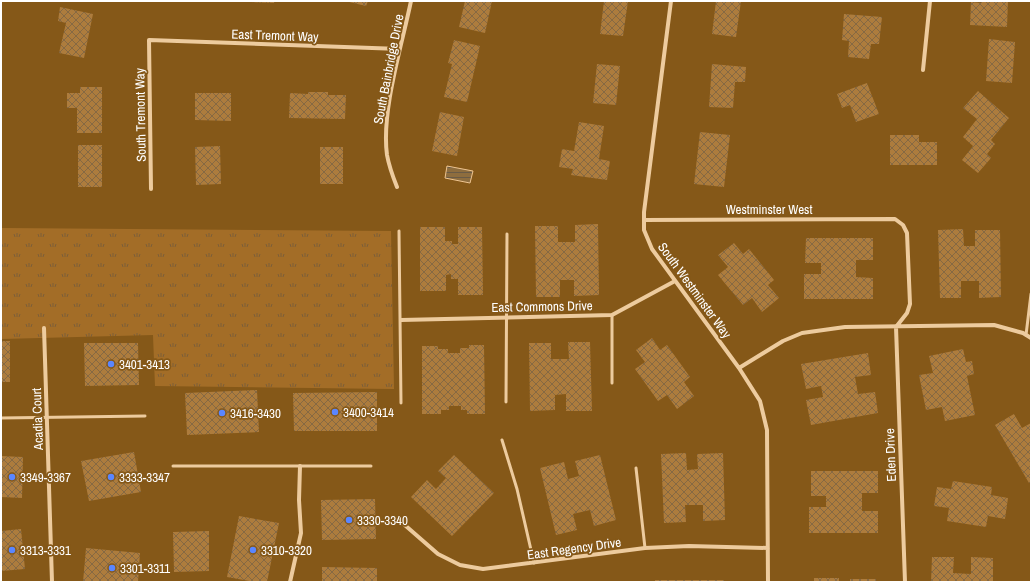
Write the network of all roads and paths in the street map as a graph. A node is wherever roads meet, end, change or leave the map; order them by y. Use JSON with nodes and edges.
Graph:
{"nodes":[{"id":1,"x":411,"y":1,"type":"edge"},
{"id":2,"x":671,"y":1,"type":"edge"},
{"id":3,"x":930,"y":1,"type":"edge"},
{"id":4,"x":149,"y":40,"type":"joint"},
{"id":5,"x":400,"y":49,"type":"junction"},
{"id":6,"x":923,"y":70,"type":"dead end"},
{"id":7,"x":397,"y":187,"type":"dead end"},
{"id":8,"x":151,"y":189,"type":"dead end"},
{"id":9,"x":644,"y":220,"type":"junction"},
{"id":10,"x":399,"y":232,"type":"dead end"},
{"id":11,"x":507,"y":234,"type":"dead end"},
{"id":12,"x":675,"y":281,"type":"junction"},
{"id":13,"x":1031,"y":294,"type":"edge"},
{"id":14,"x":612,"y":315,"type":"junction"},
{"id":15,"x":506,"y":316,"type":"junction"},
{"id":16,"x":401,"y":320,"type":"junction"},
{"id":17,"x":896,"y":327,"type":"junction"},
{"id":18,"x":44,"y":328,"type":"dead end"},
{"id":19,"x":1026,"y":335,"type":"junction"},
{"id":20,"x":1031,"y":338,"type":"edge"},
{"id":21,"x":739,"y":368,"type":"junction"},
{"id":22,"x":612,"y":384,"type":"dead end"},
{"id":23,"x":401,"y":402,"type":"dead end"},
{"id":24,"x":506,"y":402,"type":"dead end"},
{"id":25,"x":145,"y":416,"type":"dead end"},
{"id":26,"x":1,"y":418,"type":"edge"},
{"id":27,"x":47,"y":418,"type":"junction"},
{"id":28,"x":502,"y":440,"type":"dead end"},
{"id":29,"x":173,"y":466,"type":"dead end"},
{"id":30,"x":300,"y":466,"type":"junction"},
{"id":31,"x":371,"y":466,"type":"dead end"},
{"id":32,"x":636,"y":468,"type":"dead end"},
{"id":33,"x":399,"y":520,"type":"dead end"},
{"id":34,"x":645,"y":548,"type":"junction"},
{"id":35,"x":768,"y":548,"type":"junction"},
{"id":36,"x":534,"y":563,"type":"junction"},
{"id":37,"x":52,"y":582,"type":"edge"},
{"id":38,"x":290,"y":582,"type":"edge"},
{"id":39,"x":768,"y":582,"type":"edge"},
{"id":40,"x":905,"y":582,"type":"edge"}],
"edges":[{"from":1,"to":5,"type":"street","name":"South Bainbridge Drive"},
{"from":2,"to":9,"type":"street","name":"South Westminster Way"},
{"from":3,"to":6,"type":"street"},
{"from":4,"to":5,"type":"street","name":"East Tremont Way"},
{"from":4,"to":8,"type":"street","name":"South Tremont Way"},
{"from":5,"to":7,"type":"street","name":"South Bainbridge Drive"},
{"from":9,"to":12,"type":"street","name":"South Westminster Way"},
{"from":9,"to":17,"type":"street","name":"Westminster West"},
{"from":10,"to":16,"type":"lane"},
{"from":11,"to":15,"type":"lane"},
{"from":12,"to":14,"type":"street","name":"East Commons Drive"},
{"from":12,"to":21,"type":"street","name":"South Westminster Way"},
{"from":13,"to":19,"type":"lane"},
{"from":14,"to":15,"type":"street","name":"East Commons Drive"},
{"from":14,"to":22,"type":"lane"},
{"from":15,"to":16,"type":"street","name":"East Commons Drive"},
{"from":15,"to":24,"type":"lane"},
{"from":16,"to":23,"type":"lane"},
{"from":17,"to":19,"type":"street"},
{"from":17,"to":21,"type":"street"},
{"from":17,"to":40,"type":"street","name":"Eden Drive"},
{"from":18,"to":27,"type":"street","name":"Acadia Court"},
{"from":19,"to":20,"type":"street"},
{"from":21,"to":35,"type":"street","name":"South Westminster Way"},
{"from":25,"to":27,"type":"lane"},
{"from":26,"to":27,"type":"lane"},
{"from":27,"to":37,"type":"street","name":"Acadia Court"},
{"from":28,"to":36,"type":"lane"},
{"from":29,"to":30,"type":"lane"},
{"from":30,"to":31,"type":"lane"},
{"from":30,"to":38,"type":"street"},
{"from":32,"to":34,"type":"lane"},
{"from":33,"to":36,"type":"street","name":"East Regency Drive"},
{"from":34,"to":35,"type":"street","name":"East Regency Drive"},
{"from":34,"to":36,"type":"street","name":"East Regency Drive"},
{"from":35,"to":39,"type":"street","name":"South Westminster Way"}]}
